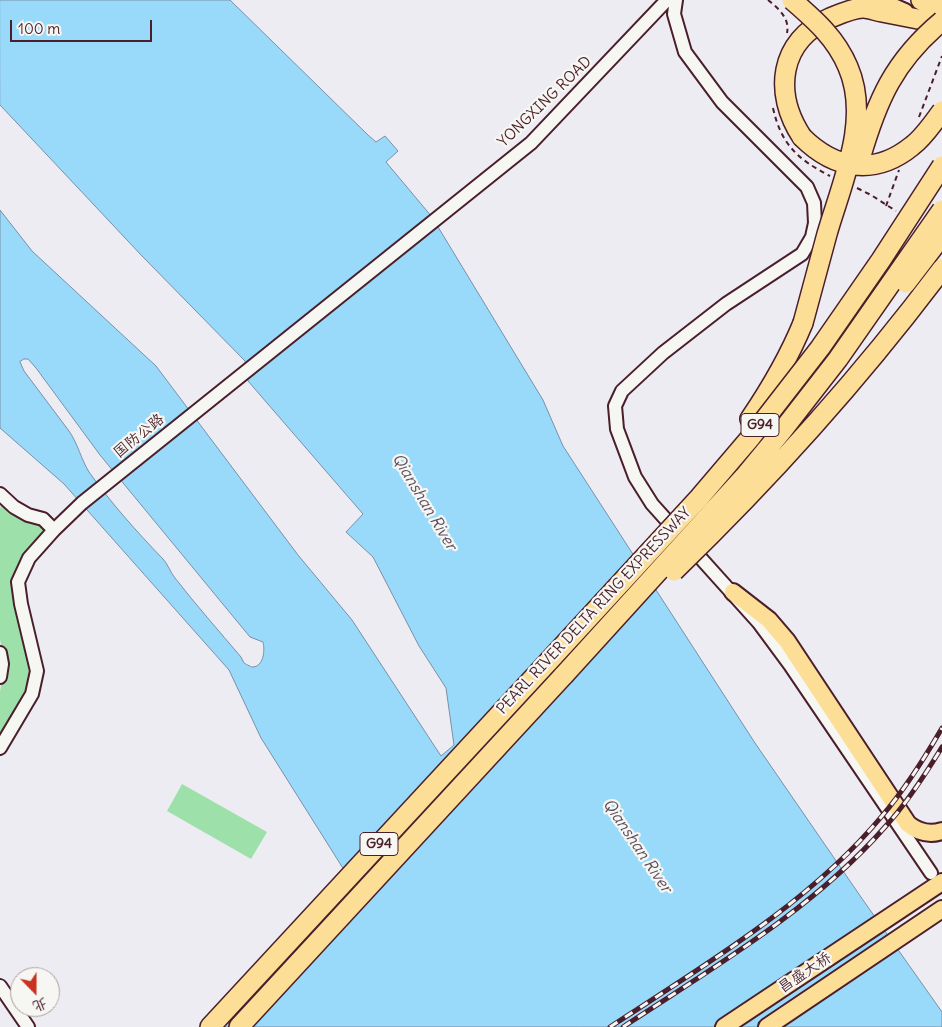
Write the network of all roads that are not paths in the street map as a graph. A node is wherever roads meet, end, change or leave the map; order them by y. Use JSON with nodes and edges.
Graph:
{"nodes":[{"id":1,"x":670,"y":0,"type":"edge"},
{"id":2,"x":676,"y":0,"type":"edge"},
{"id":3,"x":792,"y":0,"type":"edge"},
{"id":4,"x":878,"y":0,"type":"edge"},
{"id":5,"x":921,"y":0,"type":"edge"},
{"id":6,"x":938,"y":19,"type":"edge"},
{"id":7,"x":942,"y":111,"type":"edge"},
{"id":8,"x":942,"y":166,"type":"edge"},
{"id":9,"x":942,"y":210,"type":"edge"},
{"id":10,"x":436,"y":219,"type":"joint"},
{"id":11,"x":942,"y":236,"type":"edge"},
{"id":12,"x":942,"y":269,"type":"edge"},
{"id":13,"x":811,"y":394,"type":"junction"},
{"id":14,"x":750,"y":419,"type":"junction"},
{"id":15,"x":1,"y":499,"type":"edge"},
{"id":16,"x":54,"y":530,"type":"junction"},
{"id":17,"x":732,"y":592,"type":"junction"},
{"id":18,"x":0,"y":653,"type":"edge"},
{"id":19,"x":549,"y":661,"type":"junction"},
{"id":20,"x":564,"y":675,"type":"junction"},
{"id":21,"x":0,"y":677,"type":"edge"},
{"id":22,"x":0,"y":748,"type":"edge"},
{"id":23,"x":942,"y":831,"type":"edge"},
{"id":24,"x":937,"y":877,"type":"edge"},
{"id":25,"x":942,"y":909,"type":"edge"},
{"id":26,"x":0,"y":986,"type":"edge"},
{"id":27,"x":28,"y":1027,"type":"edge"},
{"id":28,"x":210,"y":1027,"type":"edge"},
{"id":29,"x":239,"y":1027,"type":"edge"},
{"id":30,"x":724,"y":1027,"type":"edge"},
{"id":31,"x":767,"y":1027,"type":"edge"}],
"edges":[{"from":1,"to":10,"type":"street","name":"YONGXING ROAD"},
{"from":2,"to":17,"type":"street"},
{"from":3,"to":14,"type":"highway","bridge":true},
{"from":4,"to":6,"type":"main road"},
{"from":5,"to":6,"type":"highway"},
{"from":6,"to":7,"type":"highway","bridge":true},
{"from":6,"to":14,"type":"highway","bridge":true},
{"from":8,"to":19,"type":"highway","name":"PEARL RIVER DELTA RING EXPRESSWAY","number":"G94","bridge":true},
{"from":9,"to":13,"type":"highway","name":"PEARL RIVER DELTA RING EXPRESSWAY","number":"G94","bridge":true},
{"from":10,"to":16,"type":"street","name":"国防公路"},
{"from":11,"to":13,"type":"highway","bridge":true},
{"from":12,"to":20,"type":"highway","bridge":true},
{"from":13,"to":20,"type":"highway","name":"PEARL RIVER DELTA RING EXPRESSWAY","number":"G94","bridge":true},
{"from":14,"to":19,"type":"highway","bridge":true},
{"from":15,"to":16,"type":"street"},
{"from":16,"to":22,"type":"street","name":"国防公路"},
{"from":17,"to":23,"type":"main road"},
{"from":17,"to":24,"type":"street"},
{"from":18,"to":21,"type":"street"},
{"from":19,"to":28,"type":"highway","name":"PEARL RIVER DELTA RING EXPRESSWAY","number":"G94"},
{"from":20,"to":29,"type":"highway","name":"PEARL RIVER DELTA RING EXPRESSWAY","number":"G94"},
{"from":24,"to":30,"type":"main road","name":"昌盛大桥"},
{"from":25,"to":31,"type":"main road","name":"昌盛大桥"},
{"from":26,"to":27,"type":"street"}]}
